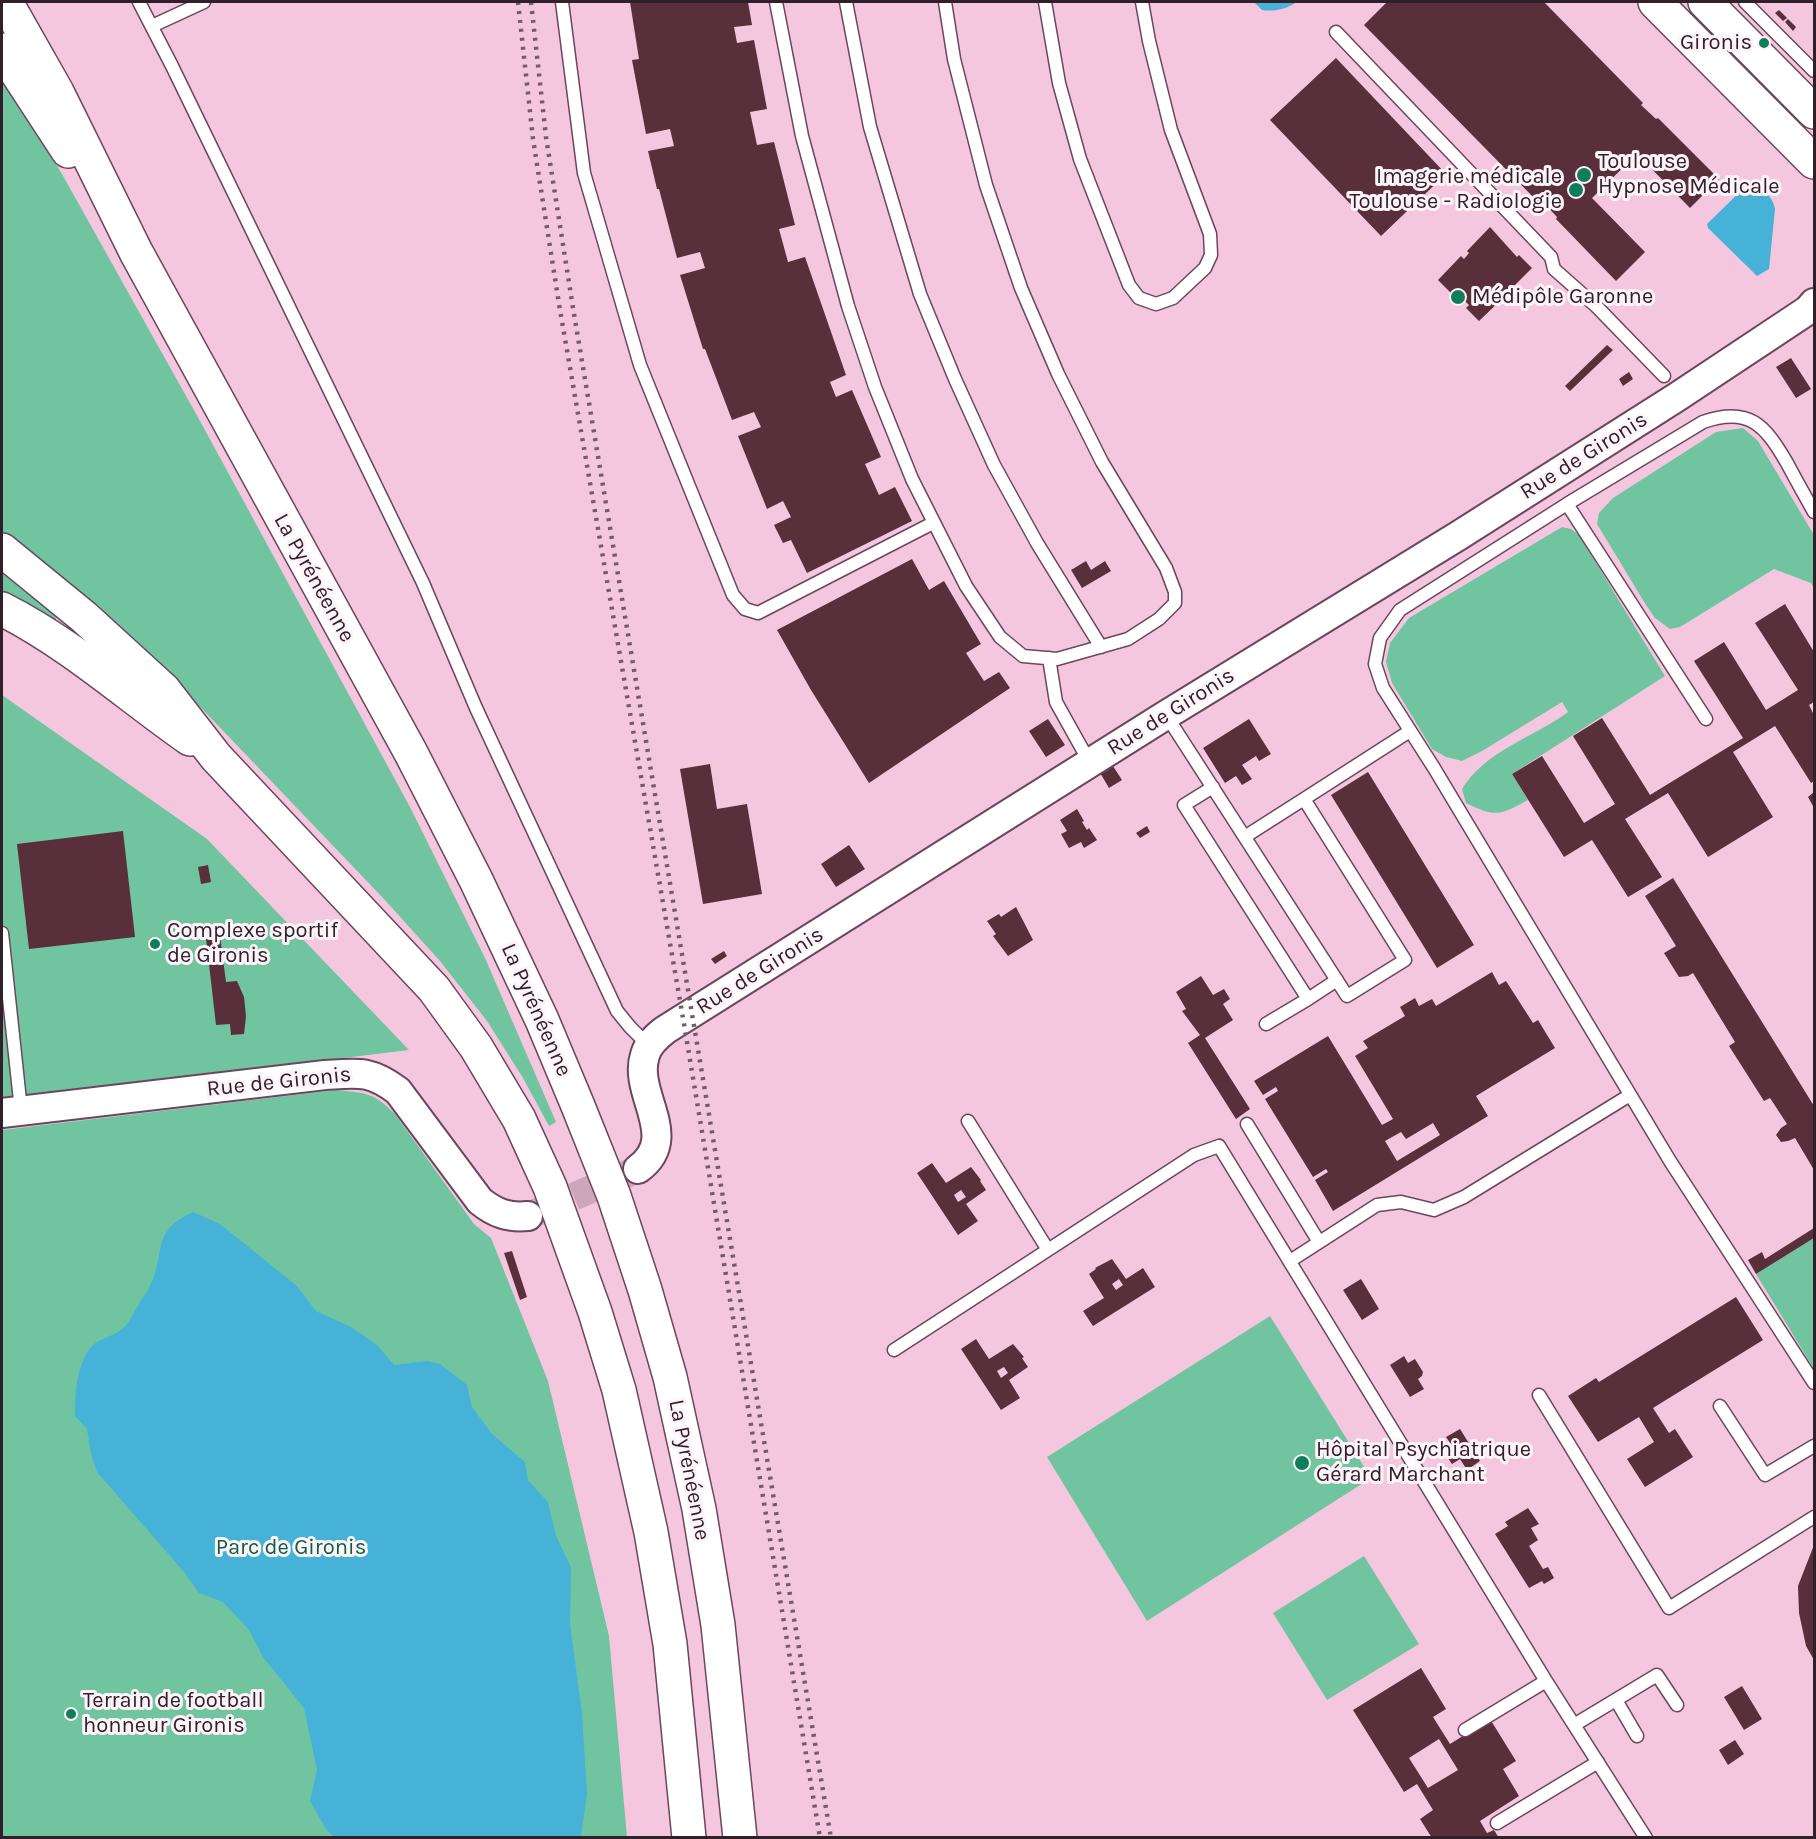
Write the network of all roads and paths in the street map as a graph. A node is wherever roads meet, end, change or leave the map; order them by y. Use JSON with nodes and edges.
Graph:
{"nodes":[{"id":1,"x":6,"y":2,"type":"edge"},
{"id":2,"x":139,"y":2,"type":"edge"},
{"id":3,"x":204,"y":2,"type":"edge"},
{"id":4,"x":562,"y":2,"type":"edge"},
{"id":5,"x":776,"y":2,"type":"edge"},
{"id":6,"x":846,"y":2,"type":"edge"},
{"id":7,"x":945,"y":2,"type":"edge"},
{"id":8,"x":1045,"y":2,"type":"edge"},
{"id":9,"x":1142,"y":2,"type":"edge"},
{"id":10,"x":1655,"y":2,"type":"edge"},
{"id":11,"x":1705,"y":2,"type":"edge"},
{"id":12,"x":1745,"y":2,"type":"edge"},
{"id":13,"x":152,"y":26,"type":"junction"},
{"id":14,"x":1336,"y":32,"type":"dead end"},
{"id":15,"x":2,"y":51,"type":"edge"},
{"id":16,"x":1815,"y":71,"type":"edge"},
{"id":17,"x":1815,"y":112,"type":"edge"},
{"id":18,"x":1815,"y":162,"type":"edge"},
{"id":19,"x":136,"y":252,"type":"junction"},
{"id":20,"x":1812,"y":307,"type":"edge"},
{"id":21,"x":1664,"y":376,"type":"dead end"},
{"id":22,"x":1567,"y":504,"type":"junction"},
{"id":23,"x":1815,"y":512,"type":"edge"},
{"id":24,"x":933,"y":523,"type":"junction"},
{"id":25,"x":2,"y":550,"type":"edge"},
{"id":26,"x":2,"y":609,"type":"edge"},
{"id":27,"x":1101,"y":647,"type":"junction"},
{"id":28,"x":1049,"y":658,"type":"junction"},
{"id":29,"x":1166,"y":715,"type":"junction"},
{"id":30,"x":1706,"y":719,"type":"dead end"},
{"id":31,"x":1410,"y":731,"type":"junction"},
{"id":32,"x":216,"y":757,"type":"junction"},
{"id":33,"x":1090,"y":763,"type":"junction"},
{"id":34,"x":1213,"y":787,"type":"junction"},
{"id":35,"x":1304,"y":799,"type":"junction"},
{"id":36,"x":1246,"y":836,"type":"junction"},
{"id":37,"x":2,"y":933,"type":"edge"},
{"id":38,"x":1337,"y":980,"type":"junction"},
{"id":39,"x":1308,"y":999,"type":"junction"},
{"id":40,"x":1266,"y":1024,"type":"dead end"},
{"id":41,"x":649,"y":1046,"type":"junction"},
{"id":42,"x":1630,"y":1095,"type":"junction"},
{"id":43,"x":11,"y":1112,"type":"edge"},
{"id":44,"x":968,"y":1121,"type":"dead end"},
{"id":45,"x":1247,"y":1124,"type":"dead end"},
{"id":46,"x":639,"y":1169,"type":"tunnel mouth"},
{"id":47,"x":528,"y":1216,"type":"tunnel mouth"},
{"id":48,"x":1319,"y":1242,"type":"junction"},
{"id":49,"x":1048,"y":1250,"type":"junction"},
{"id":50,"x":1290,"y":1261,"type":"junction"},
{"id":51,"x":894,"y":1350,"type":"dead end"},
{"id":52,"x":1815,"y":1383,"type":"edge"},
{"id":53,"x":1539,"y":1395,"type":"dead end"},
{"id":54,"x":1720,"y":1406,"type":"dead end"},
{"id":55,"x":1815,"y":1446,"type":"edge"},
{"id":56,"x":1815,"y":1517,"type":"edge"},
{"id":57,"x":1546,"y":1681,"type":"junction"},
{"id":58,"x":1616,"y":1700,"type":"junction"},
{"id":59,"x":1677,"y":1705,"type":"dead end"},
{"id":60,"x":1574,"y":1725,"type":"junction"},
{"id":61,"x":1465,"y":1730,"type":"dead end"},
{"id":62,"x":1637,"y":1736,"type":"dead end"},
{"id":63,"x":1598,"y":1762,"type":"junction"},
{"id":64,"x":1497,"y":1823,"type":"dead end"},
{"id":65,"x":689,"y":1838,"type":"edge"},
{"id":66,"x":740,"y":1838,"type":"edge"},
{"id":67,"x":1646,"y":1838,"type":"edge"}],
"edges":[{"from":1,"to":19,"type":"main road"},
{"from":2,"to":13,"type":"lane"},
{"from":3,"to":13,"type":"lane"},
{"from":4,"to":24,"type":"lane"},
{"from":5,"to":24,"type":"lane"},
{"from":6,"to":27,"type":"lane"},
{"from":7,"to":27,"type":"lane"},
{"from":8,"to":9,"type":"lane"},
{"from":10,"to":18,"type":"main road"},
{"from":11,"to":17,"type":"main road"},
{"from":12,"to":16,"type":"lane"},
{"from":13,"to":41,"type":"lane"},
{"from":14,"to":21,"type":"lane"},
{"from":15,"to":19,"type":"main road"},
{"from":19,"to":66,"type":"main road","name":"La Pyrénéenne"},
{"from":20,"to":29,"type":"street","name":"Rue de Gironis"},
{"from":22,"to":23,"type":"lane"},
{"from":22,"to":30,"type":"lane"},
{"from":22,"to":31,"type":"lane"},
{"from":24,"to":28,"type":"lane"},
{"from":25,"to":32,"type":"main road"},
{"from":26,"to":32,"type":"main road"},
{"from":27,"to":28,"type":"lane"},
{"from":28,"to":33,"type":"lane"},
{"from":29,"to":33,"type":"street","name":"Rue de Gironis"},
{"from":29,"to":34,"type":"lane"},
{"from":31,"to":35,"type":"lane"},
{"from":31,"to":42,"type":"lane"},
{"from":32,"to":65,"type":"main road"},
{"from":33,"to":41,"type":"street","name":"Rue de Gironis"},
{"from":34,"to":36,"type":"lane"},
{"from":34,"to":39,"type":"lane"},
{"from":35,"to":36,"type":"lane"},
{"from":35,"to":38,"type":"lane"},
{"from":36,"to":38,"type":"lane"},
{"from":37,"to":43,"type":"lane"},
{"from":38,"to":39,"type":"lane"},
{"from":39,"to":40,"type":"lane"},
{"from":41,"to":46,"type":"street"},
{"from":42,"to":48,"type":"lane"},
{"from":42,"to":52,"type":"lane"},
{"from":43,"to":47,"type":"street","name":"Rue de Gironis"},
{"from":44,"to":49,"type":"lane"},
{"from":45,"to":48,"type":"lane"},
{"from":48,"to":50,"type":"lane"},
{"from":49,"to":50,"type":"lane"},
{"from":49,"to":51,"type":"lane"},
{"from":50,"to":57,"type":"lane"},
{"from":53,"to":56,"type":"lane"},
{"from":54,"to":55,"type":"lane"},
{"from":57,"to":60,"type":"lane"},
{"from":57,"to":61,"type":"lane"},
{"from":58,"to":59,"type":"lane"},
{"from":58,"to":60,"type":"lane"},
{"from":58,"to":62,"type":"lane"},
{"from":60,"to":63,"type":"lane"},
{"from":63,"to":64,"type":"lane"},
{"from":63,"to":67,"type":"lane"}]}
